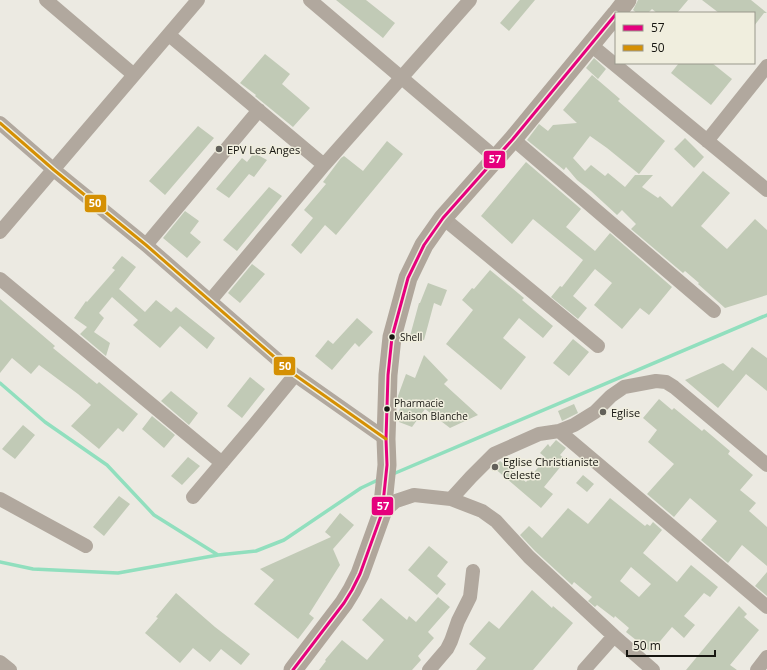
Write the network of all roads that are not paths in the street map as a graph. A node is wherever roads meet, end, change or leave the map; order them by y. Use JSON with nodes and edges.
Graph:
{"nodes":[{"id":1,"x":46,"y":0,"type":"edge"},
{"id":2,"x":198,"y":0,"type":"edge"},
{"id":3,"x":310,"y":0,"type":"edge"},
{"id":4,"x":470,"y":0,"type":"edge"},
{"id":5,"x":627,"y":0,"type":"edge"},
{"id":6,"x":617,"y":12,"type":"edge"},
{"id":7,"x":615,"y":14,"type":"edge"},
{"id":8,"x":169,"y":35,"type":"junction"},
{"id":9,"x":591,"y":45,"type":"junction"},
{"id":10,"x":767,"y":66,"type":"edge"},
{"id":11,"x":134,"y":75,"type":"junction"},
{"id":12,"x":402,"y":77,"type":"junction"},
{"id":13,"x":259,"y":110,"type":"junction"},
{"id":14,"x":0,"y":123,"type":"edge"},
{"id":15,"x":513,"y":139,"type":"junction"},
{"id":16,"x":708,"y":141,"type":"junction"},
{"id":17,"x":496,"y":158,"type":"junction"},
{"id":18,"x":324,"y":165,"type":"junction"},
{"id":19,"x":54,"y":170,"type":"junction"},
{"id":20,"x":767,"y":190,"type":"edge"},
{"id":21,"x":443,"y":218,"type":"junction"},
{"id":22,"x":0,"y":232,"type":"edge"},
{"id":23,"x":146,"y":245,"type":"junction"},
{"id":24,"x":0,"y":279,"type":"edge"},
{"id":25,"x":210,"y":301,"type":"junction"},
{"id":26,"x":714,"y":311,"type":"dead end"},
{"id":27,"x":598,"y":346,"type":"dead end"},
{"id":28,"x":295,"y":375,"type":"junction"},
{"id":29,"x":559,"y":431,"type":"junction"},
{"id":30,"x":386,"y":439,"type":"junction"},
{"id":31,"x":222,"y":463,"type":"junction"},
{"id":32,"x":767,"y":465,"type":"edge"},
{"id":33,"x":193,"y":497,"type":"dead end"},
{"id":34,"x":0,"y":499,"type":"edge"},
{"id":35,"x":451,"y":499,"type":"junction"},
{"id":36,"x":382,"y":513,"type":"junction"},
{"id":37,"x":86,"y":546,"type":"dead end"},
{"id":38,"x":473,"y":571,"type":"dead end"},
{"id":39,"x":767,"y":607,"type":"edge"},
{"id":40,"x":614,"y":636,"type":"junction"},
{"id":41,"x":767,"y":657,"type":"edge"},
{"id":42,"x":0,"y":662,"type":"edge"},
{"id":43,"x":10,"y":670,"type":"edge"},
{"id":44,"x":293,"y":670,"type":"edge"},
{"id":45,"x":429,"y":670,"type":"edge"},
{"id":46,"x":584,"y":670,"type":"edge"},
{"id":47,"x":653,"y":670,"type":"edge"},
{"id":48,"x":757,"y":670,"type":"edge"}],
"edges":[{"from":1,"to":11,"type":"street"},
{"from":2,"to":8,"type":"street"},
{"from":3,"to":12,"type":"street"},
{"from":4,"to":12,"type":"street"},
{"from":5,"to":6,"type":"street"},
{"from":7,"to":9,"type":"street"},
{"from":8,"to":11,"type":"street"},
{"from":8,"to":13,"type":"street"},
{"from":9,"to":15,"type":"street"},
{"from":9,"to":16,"type":"street"},
{"from":10,"to":16,"type":"street"},
{"from":11,"to":19,"type":"street"},
{"from":12,"to":17,"type":"street"},
{"from":12,"to":18,"type":"street"},
{"from":13,"to":18,"type":"street"},
{"from":13,"to":23,"type":"street"},
{"from":14,"to":19,"type":"street"},
{"from":15,"to":17,"type":"street"},
{"from":15,"to":26,"type":"street"},
{"from":16,"to":20,"type":"street"},
{"from":17,"to":21,"type":"street"},
{"from":18,"to":25,"type":"street"},
{"from":19,"to":22,"type":"street"},
{"from":19,"to":23,"type":"street"},
{"from":21,"to":27,"type":"street"},
{"from":21,"to":30,"type":"street"},
{"from":23,"to":25,"type":"street"},
{"from":24,"to":31,"type":"street"},
{"from":25,"to":28,"type":"street"},
{"from":28,"to":30,"type":"street"},
{"from":28,"to":31,"type":"street"},
{"from":29,"to":32,"type":"street"},
{"from":29,"to":35,"type":"street"},
{"from":29,"to":39,"type":"street"},
{"from":30,"to":36,"type":"street"},
{"from":31,"to":33,"type":"street"},
{"from":34,"to":37,"type":"street"},
{"from":35,"to":36,"type":"street"},
{"from":35,"to":40,"type":"street"},
{"from":36,"to":44,"type":"street"},
{"from":38,"to":45,"type":"street"},
{"from":40,"to":46,"type":"street"},
{"from":40,"to":47,"type":"street"},
{"from":41,"to":48,"type":"street"},
{"from":42,"to":43,"type":"street"}]}
